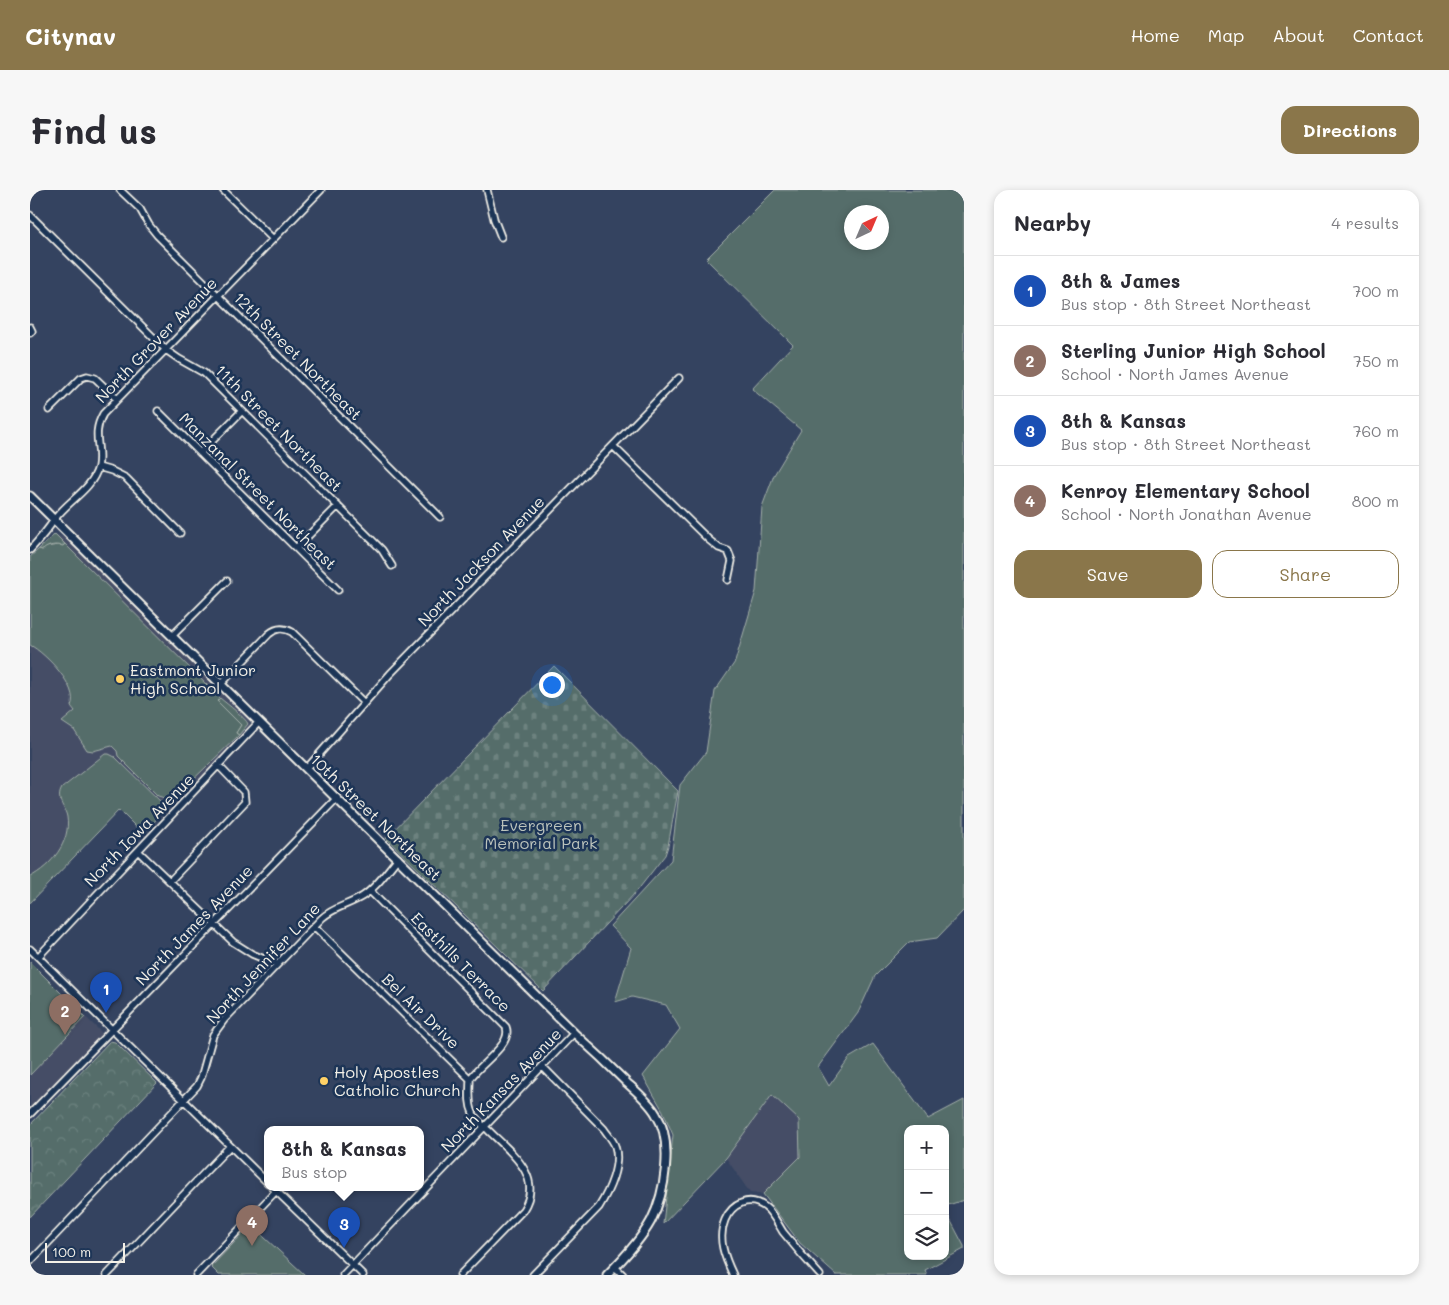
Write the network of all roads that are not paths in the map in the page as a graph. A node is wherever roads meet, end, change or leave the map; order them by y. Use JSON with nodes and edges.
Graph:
{"nodes":[{"id":1,"x":120,"y":190,"type":"edge"},
{"id":2,"x":223,"y":190,"type":"edge"},
{"id":3,"x":488,"y":190,"type":"edge"},
{"id":4,"x":318,"y":191,"type":"edge"},
{"id":5,"x":30,"y":214,"type":"edge"},
{"id":6,"x":501,"y":237,"type":"dead end"},
{"id":7,"x":273,"y":240,"type":"junction"},
{"id":8,"x":218,"y":296,"type":"junction"},
{"id":9,"x":30,"y":327,"type":"edge"},
{"id":10,"x":30,"y":333,"type":"edge"},
{"id":11,"x":166,"y":350,"type":"junction"},
{"id":12,"x":679,"y":378,"type":"dead end"},
{"id":13,"x":117,"y":400,"type":"junction"},
{"id":14,"x":49,"y":410,"type":"dead end"},
{"id":15,"x":158,"y":411,"type":"dead end"},
{"id":16,"x":242,"y":411,"type":"junction"},
{"id":17,"x":612,"y":446,"type":"junction"},
{"id":18,"x":200,"y":453,"type":"junction"},
{"id":19,"x":98,"y":467,"type":"junction"},
{"id":20,"x":30,"y":496,"type":"edge"},
{"id":21,"x":338,"y":506,"type":"junction"},
{"id":22,"x":440,"y":517,"type":"dead end"},
{"id":23,"x":54,"y":520,"type":"junction"},
{"id":24,"x":180,"y":532,"type":"dead end"},
{"id":25,"x":296,"y":548,"type":"junction"},
{"id":26,"x":30,"y":550,"type":"edge"},
{"id":27,"x":392,"y":566,"type":"dead end"},
{"id":28,"x":728,"y":580,"type":"dead end"},
{"id":29,"x":226,"y":581,"type":"dead end"},
{"id":30,"x":338,"y":590,"type":"dead end"},
{"id":31,"x":172,"y":636,"type":"junction"},
{"id":32,"x":221,"y":684,"type":"junction"},
{"id":33,"x":364,"y":703,"type":"junction"},
{"id":34,"x":259,"y":722,"type":"junction"},
{"id":35,"x":219,"y":766,"type":"junction"},
{"id":36,"x":306,"y":768,"type":"junction"},
{"id":37,"x":337,"y":798,"type":"junction"},
{"id":38,"x":138,"y":851,"type":"junction"},
{"id":39,"x":398,"y":858,"type":"junction"},
{"id":40,"x":170,"y":881,"type":"junction"},
{"id":41,"x":370,"y":891,"type":"junction"},
{"id":42,"x":214,"y":925,"type":"junction"},
{"id":43,"x":314,"y":926,"type":"junction"},
{"id":44,"x":30,"y":949,"type":"edge"},
{"id":45,"x":38,"y":957,"type":"junction"},
{"id":46,"x":276,"y":964,"type":"junction"},
{"id":47,"x":112,"y":1030,"type":"junction"},
{"id":48,"x":574,"y":1032,"type":"junction"},
{"id":49,"x":543,"y":1067,"type":"junction"},
{"id":50,"x":470,"y":1079,"type":"junction"},
{"id":51,"x":184,"y":1100,"type":"junction"},
{"id":52,"x":30,"y":1114,"type":"edge"},
{"id":53,"x":485,"y":1127,"type":"junction"},
{"id":54,"x":230,"y":1146,"type":"junction"},
{"id":55,"x":264,"y":1178,"type":"edge"},
{"id":56,"x":272,"y":1191,"type":"edge"},
{"id":57,"x":276,"y":1191,"type":"edge"},
{"id":58,"x":424,"y":1191,"type":"edge"},
{"id":59,"x":424,"y":1191,"type":"edge"},
{"id":60,"x":30,"y":1262,"type":"edge"},
{"id":61,"x":353,"y":1265,"type":"junction"},
{"id":62,"x":615,"y":1267,"type":"junction"},
{"id":63,"x":107,"y":1275,"type":"edge"},
{"id":64,"x":196,"y":1275,"type":"edge"},
{"id":65,"x":343,"y":1275,"type":"edge"},
{"id":66,"x":363,"y":1275,"type":"edge"},
{"id":67,"x":460,"y":1275,"type":"edge"},
{"id":68,"x":533,"y":1275,"type":"edge"},
{"id":69,"x":607,"y":1275,"type":"edge"},
{"id":70,"x":623,"y":1275,"type":"edge"},
{"id":71,"x":734,"y":1275,"type":"edge"},
{"id":72,"x":820,"y":1275,"type":"edge"}],
"edges":[{"from":1,"to":8,"type":"street","name":"12th Street Northeast"},
{"from":2,"to":7,"type":"street"},
{"from":3,"to":6,"type":"street"},
{"from":4,"to":7,"type":"street","name":"North Grover Avenue"},
{"from":5,"to":11,"type":"street","name":"11th Street Northeast"},
{"from":7,"to":8,"type":"street","name":"North Grover Avenue"},
{"from":8,"to":11,"type":"street","name":"North Grover Avenue"},
{"from":8,"to":22,"type":"street","name":"12th Street Northeast"},
{"from":9,"to":10,"type":"street"},
{"from":11,"to":13,"type":"street","name":"North Grover Avenue"},
{"from":11,"to":16,"type":"street","name":"11th Street Northeast"},
{"from":12,"to":17,"type":"street","name":"North Jackson Avenue"},
{"from":13,"to":14,"type":"street"},
{"from":13,"to":19,"type":"street","name":"North Grover Avenue"},
{"from":15,"to":18,"type":"street","name":"Manzanal Street Northeast"},
{"from":16,"to":18,"type":"street"},
{"from":16,"to":21,"type":"street","name":"11th Street Northeast"},
{"from":17,"to":28,"type":"street"},
{"from":17,"to":33,"type":"street","name":"North Jackson Avenue"},
{"from":18,"to":25,"type":"street","name":"Manzanal Street Northeast"},
{"from":19,"to":23,"type":"street"},
{"from":19,"to":24,"type":"street"},
{"from":20,"to":23,"type":"main road","name":"10th Street Northeast"},
{"from":21,"to":25,"type":"street"},
{"from":21,"to":27,"type":"street","name":"11th Street Northeast"},
{"from":23,"to":26,"type":"street"},
{"from":23,"to":31,"type":"main road","name":"10th Street Northeast"},
{"from":25,"to":30,"type":"street","name":"Manzanal Street Northeast"},
{"from":29,"to":31,"type":"street"},
{"from":31,"to":32,"type":"main road","name":"10th Street Northeast"},
{"from":32,"to":33,"type":"street"},
{"from":32,"to":34,"type":"main road","name":"10th Street Northeast"},
{"from":33,"to":36,"type":"street","name":"North Jackson Avenue"},
{"from":34,"to":35,"type":"street","name":"North Iowa Avenue"},
{"from":34,"to":36,"type":"main road","name":"10th Street Northeast"},
{"from":35,"to":38,"type":"street","name":"North Iowa Avenue"},
{"from":35,"to":40,"type":"street"},
{"from":36,"to":37,"type":"main road","name":"10th Street Northeast"},
{"from":37,"to":39,"type":"main road","name":"10th Street Northeast"},
{"from":37,"to":42,"type":"street","name":"North James Avenue"},
{"from":38,"to":40,"type":"street"},
{"from":38,"to":45,"type":"street","name":"North Iowa Avenue"},
{"from":39,"to":41,"type":"street","name":"North Jennifer Lane"},
{"from":39,"to":48,"type":"main road","name":"10th Street Northeast"},
{"from":40,"to":42,"type":"street"},
{"from":41,"to":43,"type":"street","name":"North Jennifer Lane"},
{"from":41,"to":50,"type":"street","name":"Easthills Terrace"},
{"from":42,"to":46,"type":"street"},
{"from":42,"to":47,"type":"street","name":"North James Avenue"},
{"from":43,"to":46,"type":"street","name":"North Jennifer Lane"},
{"from":43,"to":50,"type":"street","name":"Bel Air Drive"},
{"from":44,"to":45,"type":"street"},
{"from":45,"to":47,"type":"street"},
{"from":46,"to":51,"type":"street","name":"North Jennifer Lane"},
{"from":47,"to":51,"type":"street"},
{"from":47,"to":52,"type":"street","name":"North James Avenue"},
{"from":48,"to":49,"type":"street","name":"North Kansas Avenue"},
{"from":48,"to":62,"type":"main road","name":"10th Street Northeast"},
{"from":49,"to":53,"type":"street","name":"North Kansas Avenue"},
{"from":49,"to":68,"type":"street"},
{"from":50,"to":53,"type":"street"},
{"from":51,"to":54,"type":"street"},
{"from":51,"to":60,"type":"street","name":"North Jennifer Lane"},
{"from":53,"to":59,"type":"street","name":"North Kansas Avenue"},
{"from":53,"to":67,"type":"street"},
{"from":54,"to":55,"type":"street"},
{"from":54,"to":63,"type":"street"},
{"from":56,"to":64,"type":"street"},
{"from":57,"to":61,"type":"street"},
{"from":58,"to":61,"type":"street","name":"North Kansas Avenue"},
{"from":61,"to":65,"type":"street","name":"North Kansas Avenue"},
{"from":61,"to":66,"type":"street"},
{"from":62,"to":69,"type":"main road","name":"10th Street Northeast"},
{"from":62,"to":70,"type":"street"},
{"from":71,"to":72,"type":"street"}]}
